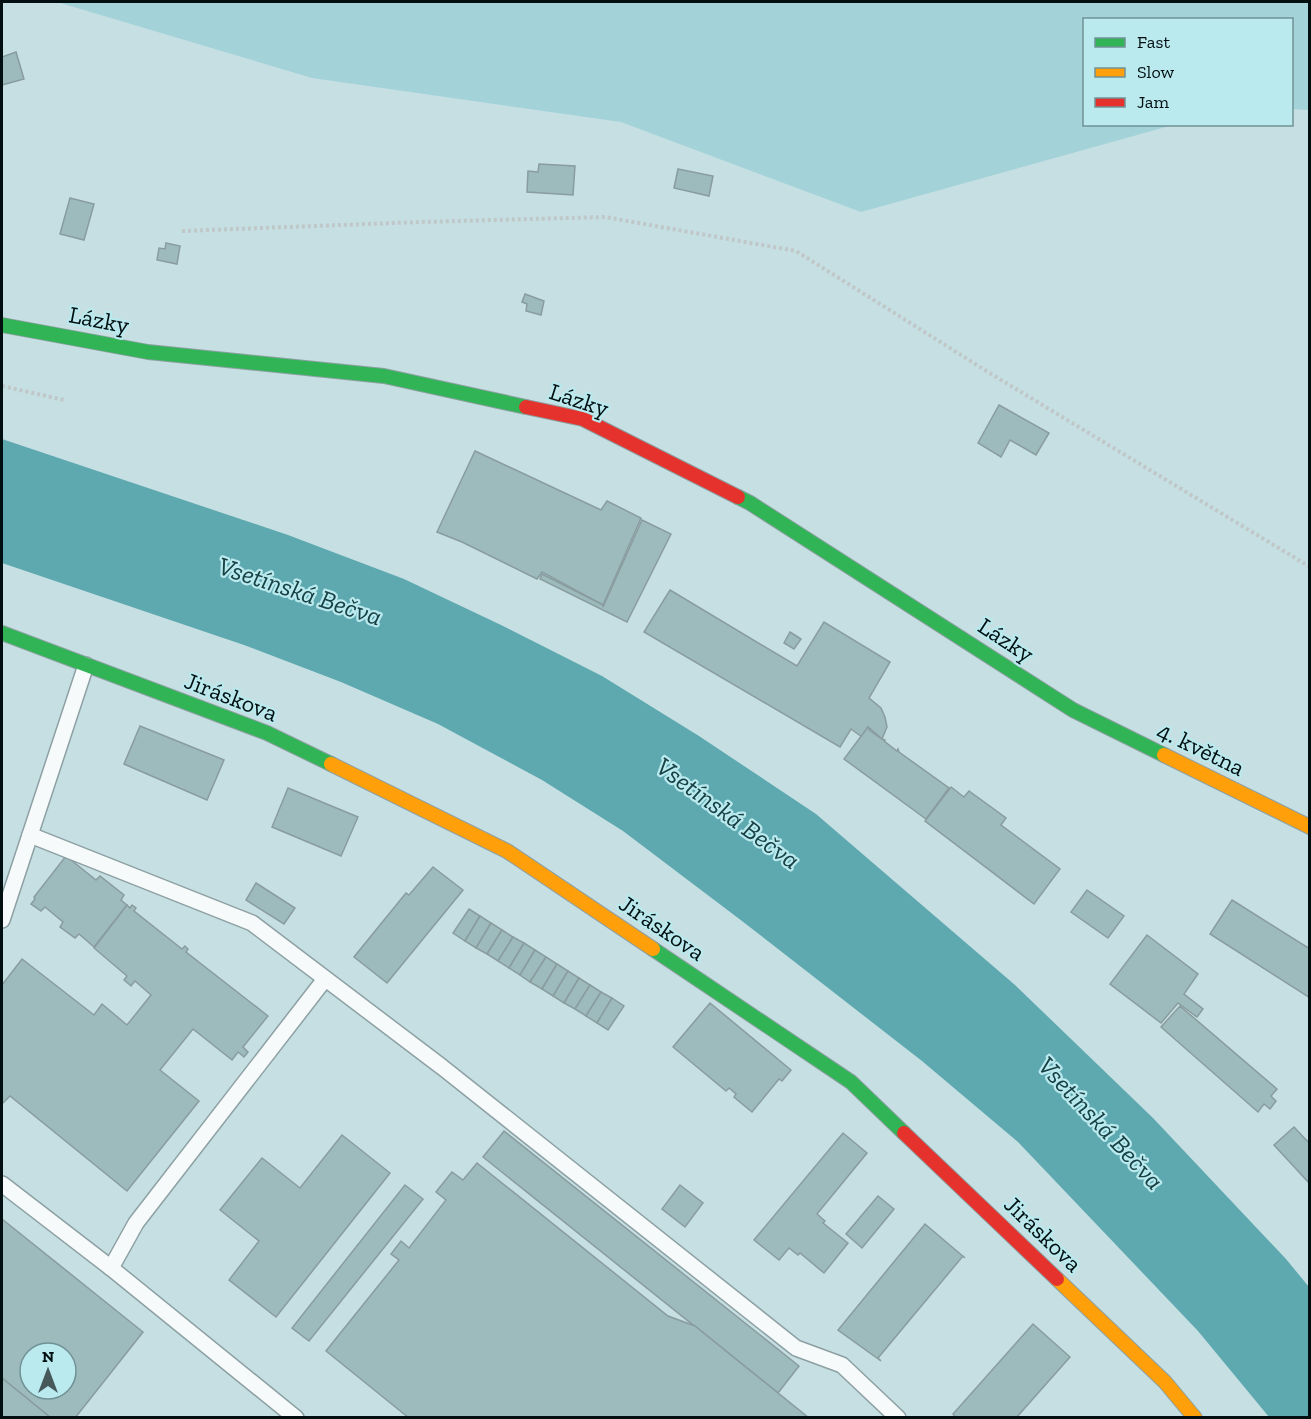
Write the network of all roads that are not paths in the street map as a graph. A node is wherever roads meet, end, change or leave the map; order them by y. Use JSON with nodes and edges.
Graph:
{"nodes":[{"id":1,"x":2,"y":325,"type":"edge"},
{"id":2,"x":2,"y":633,"type":"edge"},
{"id":3,"x":86,"y":665,"type":"junction"},
{"id":4,"x":1073,"y":710,"type":"joint"},
{"id":5,"x":1310,"y":827,"type":"edge"},
{"id":6,"x":30,"y":835,"type":"junction"},
{"id":7,"x":2,"y":920,"type":"edge"},
{"id":8,"x":325,"y":979,"type":"junction"},
{"id":9,"x":2,"y":1184,"type":"edge"},
{"id":10,"x":111,"y":1268,"type":"junction"},
{"id":11,"x":296,"y":1418,"type":"edge"},
{"id":12,"x":898,"y":1418,"type":"edge"},
{"id":13,"x":1195,"y":1418,"type":"edge"}],
"edges":[{"from":1,"to":4,"type":"street","name":"Lázky"},
{"from":2,"to":3,"type":"street","name":"Jiráskova"},
{"from":3,"to":6,"type":"lane"},
{"from":3,"to":13,"type":"street","name":"Jiráskova"},
{"from":4,"to":5,"type":"street","name":"4. května"},
{"from":6,"to":7,"type":"lane"},
{"from":6,"to":8,"type":"lane"},
{"from":8,"to":10,"type":"lane"},
{"from":8,"to":12,"type":"lane"},
{"from":9,"to":10,"type":"lane"},
{"from":10,"to":11,"type":"lane"}]}
